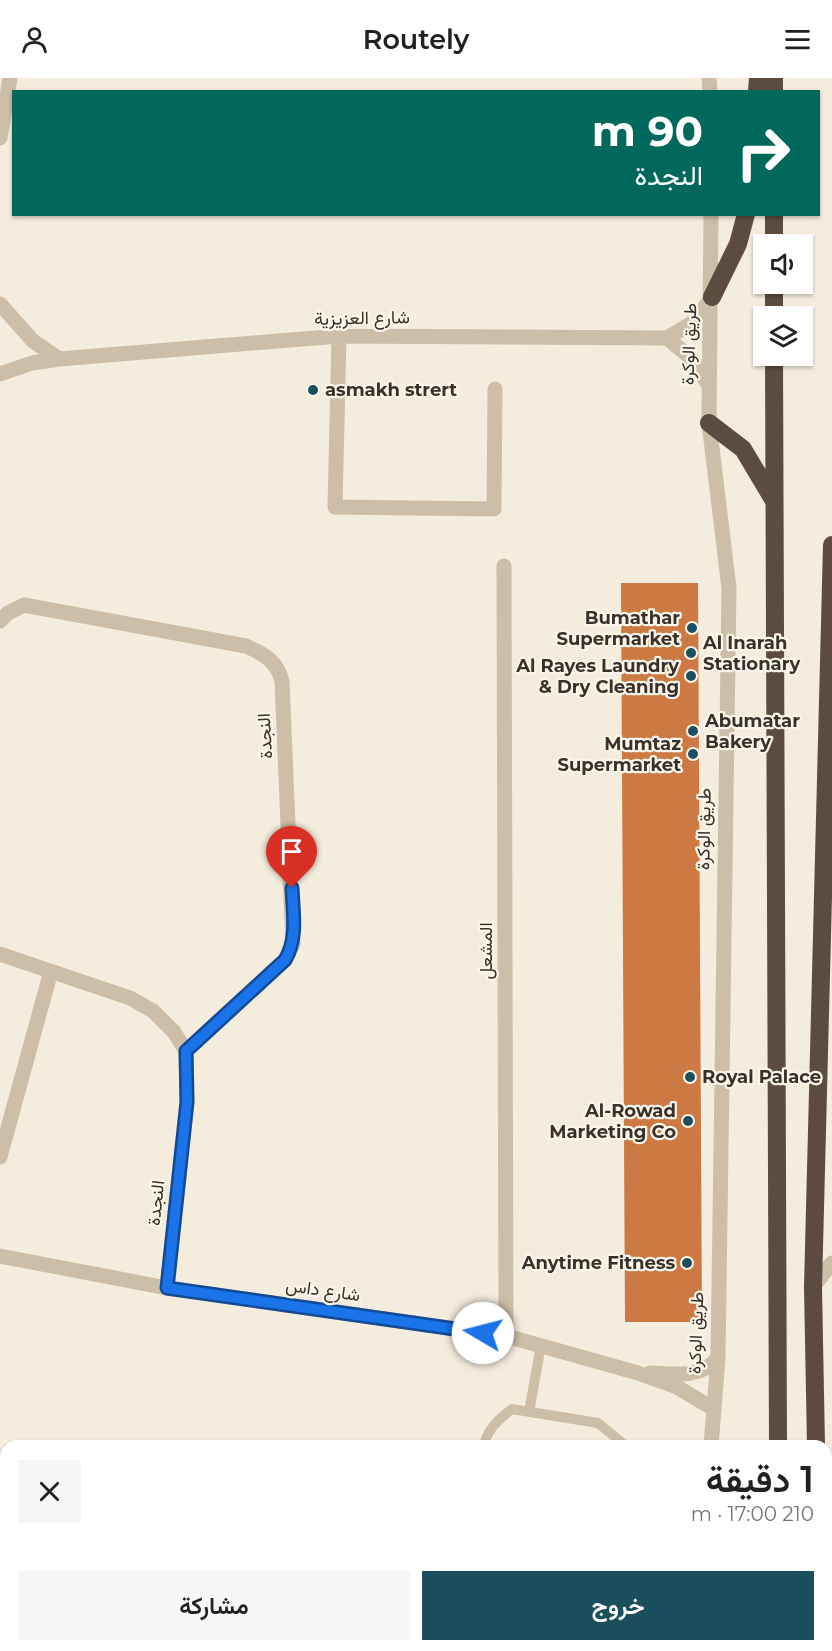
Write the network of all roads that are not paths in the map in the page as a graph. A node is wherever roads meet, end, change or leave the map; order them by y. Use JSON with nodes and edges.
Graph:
{"nodes":[{"id":1,"x":10,"y":78,"type":"edge"},
{"id":2,"x":0,"y":138,"type":"edge"},
{"id":3,"x":711,"y":216,"type":"edge"},
{"id":4,"x":745,"y":216,"type":"edge"},
{"id":5,"x":774,"y":216,"type":"edge"},
{"id":6,"x":774,"y":234,"type":"edge"},
{"id":7,"x":712,"y":297,"type":"junction"},
{"id":8,"x":0,"y":304,"type":"edge"},
{"id":9,"x":339,"y":336,"type":"junction"},
{"id":10,"x":667,"y":338,"type":"junction"},
{"id":11,"x":59,"y":359,"type":"junction"},
{"id":12,"x":774,"y":366,"type":"edge"},
{"id":13,"x":0,"y":374,"type":"edge"},
{"id":14,"x":708,"y":384,"type":"junction"},
{"id":15,"x":495,"y":389,"type":"dead end"},
{"id":16,"x":709,"y":423,"type":"junction"},
{"id":17,"x":774,"y":502,"type":"junction"},
{"id":18,"x":832,"y":545,"type":"edge"},
{"id":19,"x":504,"y":566,"type":"dead end"},
{"id":20,"x":0,"y":621,"type":"edge"},
{"id":21,"x":830,"y":641,"type":"edge"},
{"id":22,"x":824,"y":796,"type":"junction"},
{"id":23,"x":832,"y":815,"type":"edge"},
{"id":24,"x":0,"y":954,"type":"edge"},
{"id":25,"x":51,"y":970,"type":"junction"},
{"id":26,"x":186,"y":1051,"type":"junction"},
{"id":27,"x":0,"y":1157,"type":"edge"},
{"id":28,"x":0,"y":1256,"type":"edge"},
{"id":29,"x":832,"y":1263,"type":"edge"},
{"id":30,"x":813,"y":1287,"type":"junction"},
{"id":31,"x":167,"y":1288,"type":"junction"},
{"id":32,"x":506,"y":1336,"type":"junction"},
{"id":33,"x":541,"y":1345,"type":"junction"},
{"id":34,"x":718,"y":1358,"type":"junction"},
{"id":35,"x":638,"y":1373,"type":"junction"},
{"id":36,"x":712,"y":1408,"type":"junction"},
{"id":37,"x":529,"y":1412,"type":"junction"},
{"id":38,"x":485,"y":1440,"type":"edge"},
{"id":39,"x":619,"y":1440,"type":"edge"},
{"id":40,"x":711,"y":1440,"type":"edge"},
{"id":41,"x":778,"y":1440,"type":"edge"},
{"id":42,"x":816,"y":1440,"type":"edge"}],
"edges":[{"from":1,"to":2,"type":"street"},
{"from":3,"to":7,"type":"street","name":"طريق الوكرة"},
{"from":4,"to":7,"type":"highway"},
{"from":5,"to":6,"type":"highway"},
{"from":7,"to":10,"type":"street"},
{"from":7,"to":14,"type":"street","name":"طريق الوكرة"},
{"from":8,"to":11,"type":"street"},
{"from":9,"to":10,"type":"street","name":"شارع العزيزية"},
{"from":9,"to":11,"type":"street","name":"شارع العزيزية"},
{"from":9,"to":15,"type":"street"},
{"from":10,"to":14,"type":"street"},
{"from":11,"to":13,"type":"street","name":"شارع العزيزية"},
{"from":12,"to":17,"type":"highway"},
{"from":14,"to":16,"type":"street","name":"طريق الوكرة"},
{"from":16,"to":17,"type":"highway"},
{"from":16,"to":34,"type":"street","name":"طريق الوكرة"},
{"from":17,"to":41,"type":"highway"},
{"from":18,"to":21,"type":"highway"},
{"from":19,"to":32,"type":"street","name":"المشعل"},
{"from":20,"to":26,"type":"street","name":"النجدة"},
{"from":21,"to":22,"type":"highway"},
{"from":22,"to":23,"type":"street"},
{"from":22,"to":30,"type":"highway"},
{"from":24,"to":25,"type":"street"},
{"from":25,"to":26,"type":"street"},
{"from":25,"to":27,"type":"street"},
{"from":26,"to":31,"type":"street","name":"النجدة"},
{"from":28,"to":31,"type":"street","name":"شارع داس"},
{"from":29,"to":30,"type":"street"},
{"from":30,"to":42,"type":"highway"},
{"from":31,"to":32,"type":"street","name":"شارع داس"},
{"from":32,"to":33,"type":"street","name":"شارع داس"},
{"from":33,"to":35,"type":"street","name":"شارع داس"},
{"from":33,"to":37,"type":"lane"},
{"from":34,"to":35,"type":"street","name":"شارع داس"},
{"from":34,"to":36,"type":"street","name":"طريق الوكرة"},
{"from":35,"to":36,"type":"street","name":"شارع داس"},
{"from":36,"to":40,"type":"street","name":"طريق الوكرة"},
{"from":37,"to":38,"type":"lane"},
{"from":37,"to":39,"type":"lane"}]}
